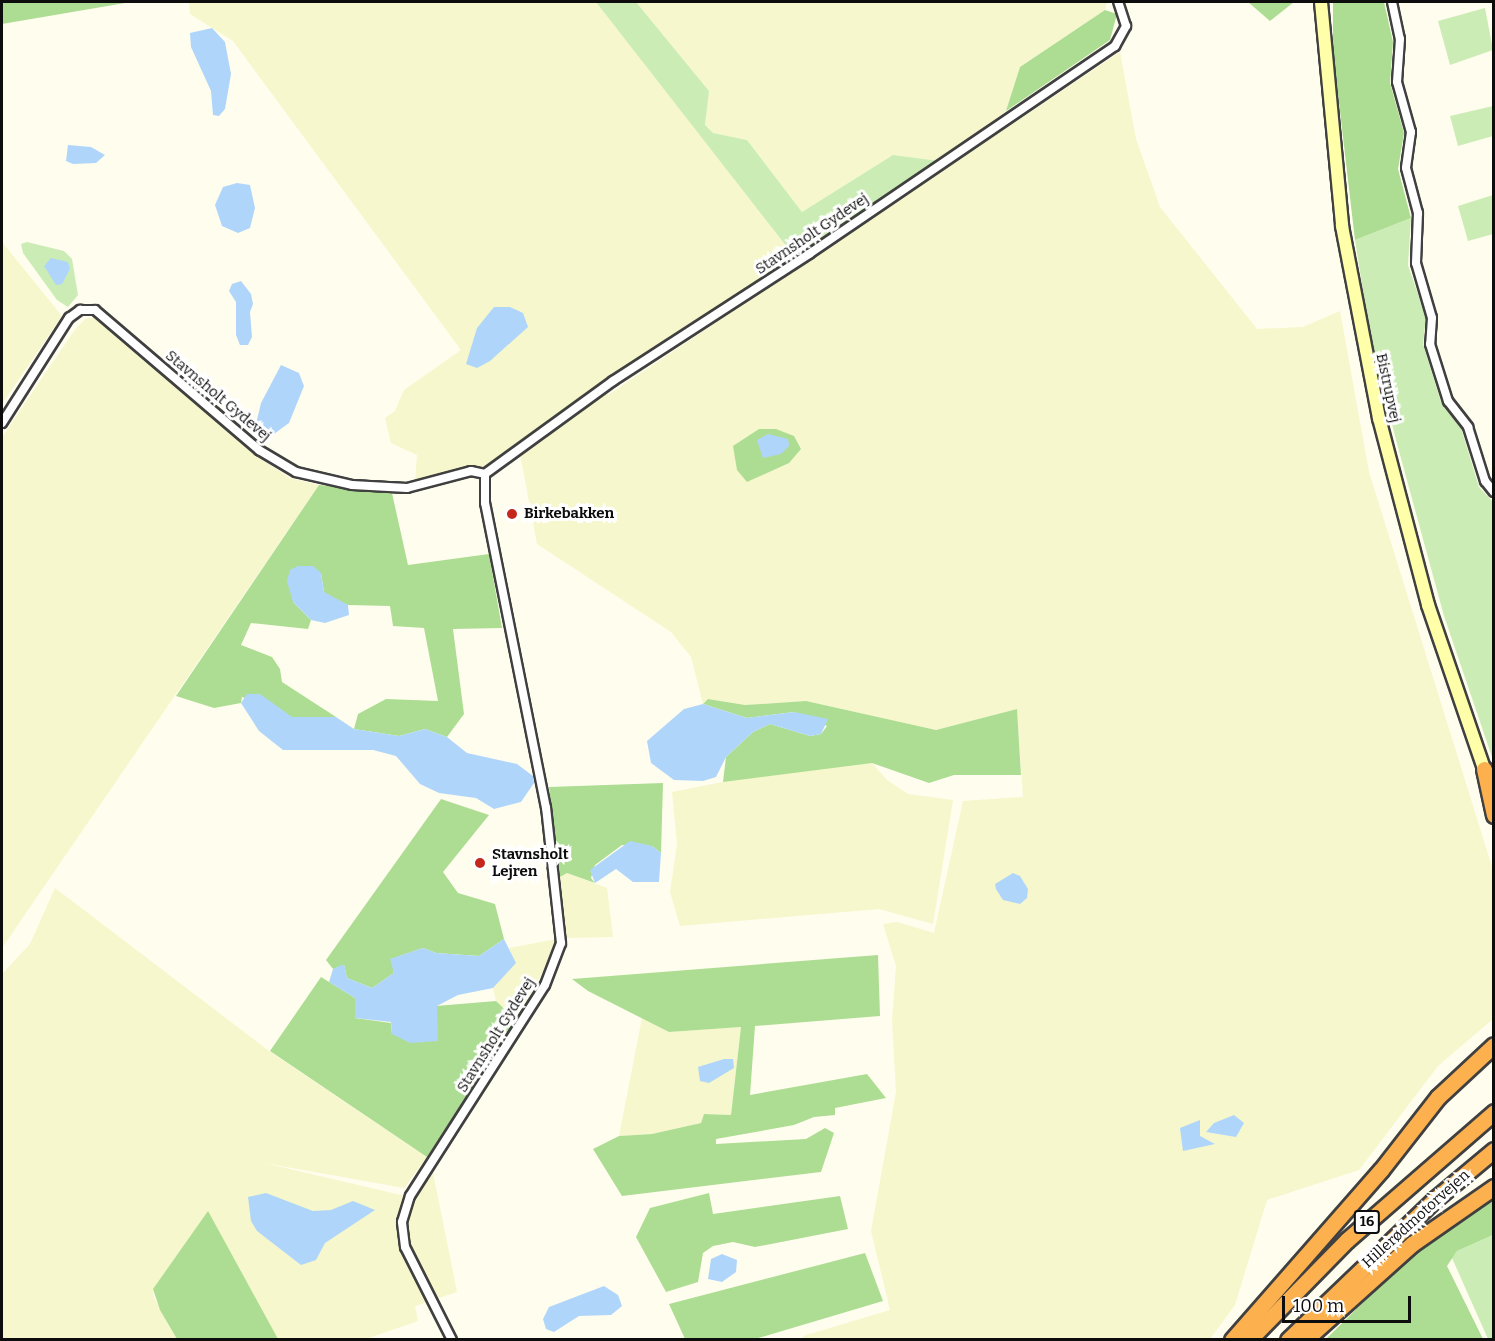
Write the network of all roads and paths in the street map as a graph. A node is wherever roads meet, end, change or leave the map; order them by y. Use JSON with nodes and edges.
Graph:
{"nodes":[{"id":1,"x":1118,"y":2,"type":"edge"},
{"id":2,"x":1321,"y":2,"type":"edge"},
{"id":3,"x":1392,"y":2,"type":"edge"},
{"id":4,"x":2,"y":423,"type":"edge"},
{"id":5,"x":485,"y":474,"type":"junction"},
{"id":6,"x":1494,"y":492,"type":"edge"},
{"id":7,"x":1484,"y":769,"type":"junction"},
{"id":8,"x":1494,"y":789,"type":"edge"},
{"id":9,"x":1494,"y":794,"type":"edge"},
{"id":10,"x":1494,"y":815,"type":"edge"},
{"id":11,"x":1494,"y":1045,"type":"edge"},
{"id":12,"x":1494,"y":1112,"type":"edge"},
{"id":13,"x":1494,"y":1149,"type":"edge"},
{"id":14,"x":1494,"y":1187,"type":"edge"},
{"id":15,"x":452,"y":1340,"type":"edge"},
{"id":16,"x":1232,"y":1340,"type":"edge"},
{"id":17,"x":1249,"y":1340,"type":"edge"},
{"id":18,"x":1288,"y":1340,"type":"edge"},
{"id":19,"x":1305,"y":1340,"type":"edge"}],
"edges":[{"from":1,"to":5,"type":"street","name":"Stavnsholt Gydevej"},
{"from":2,"to":7,"type":"main road","name":"Bistrupvej"},
{"from":3,"to":6,"type":"street"},
{"from":4,"to":5,"type":"street","name":"Stavnsholt Gydevej"},
{"from":5,"to":15,"type":"street","name":"Stavnsholt Gydevej"},
{"from":7,"to":8,"type":"main road","name":"Bistrupvej"},
{"from":7,"to":9,"type":"main road","name":"Bistrupvej"},
{"from":7,"to":10,"type":"highway"},
{"from":11,"to":16,"type":"highway"},
{"from":12,"to":17,"type":"highway","name":"Hillerødmotorvejen","number":"16"},
{"from":13,"to":18,"type":"highway","name":"Hillerødmotorvejen","number":"16"},
{"from":14,"to":19,"type":"highway"}]}
